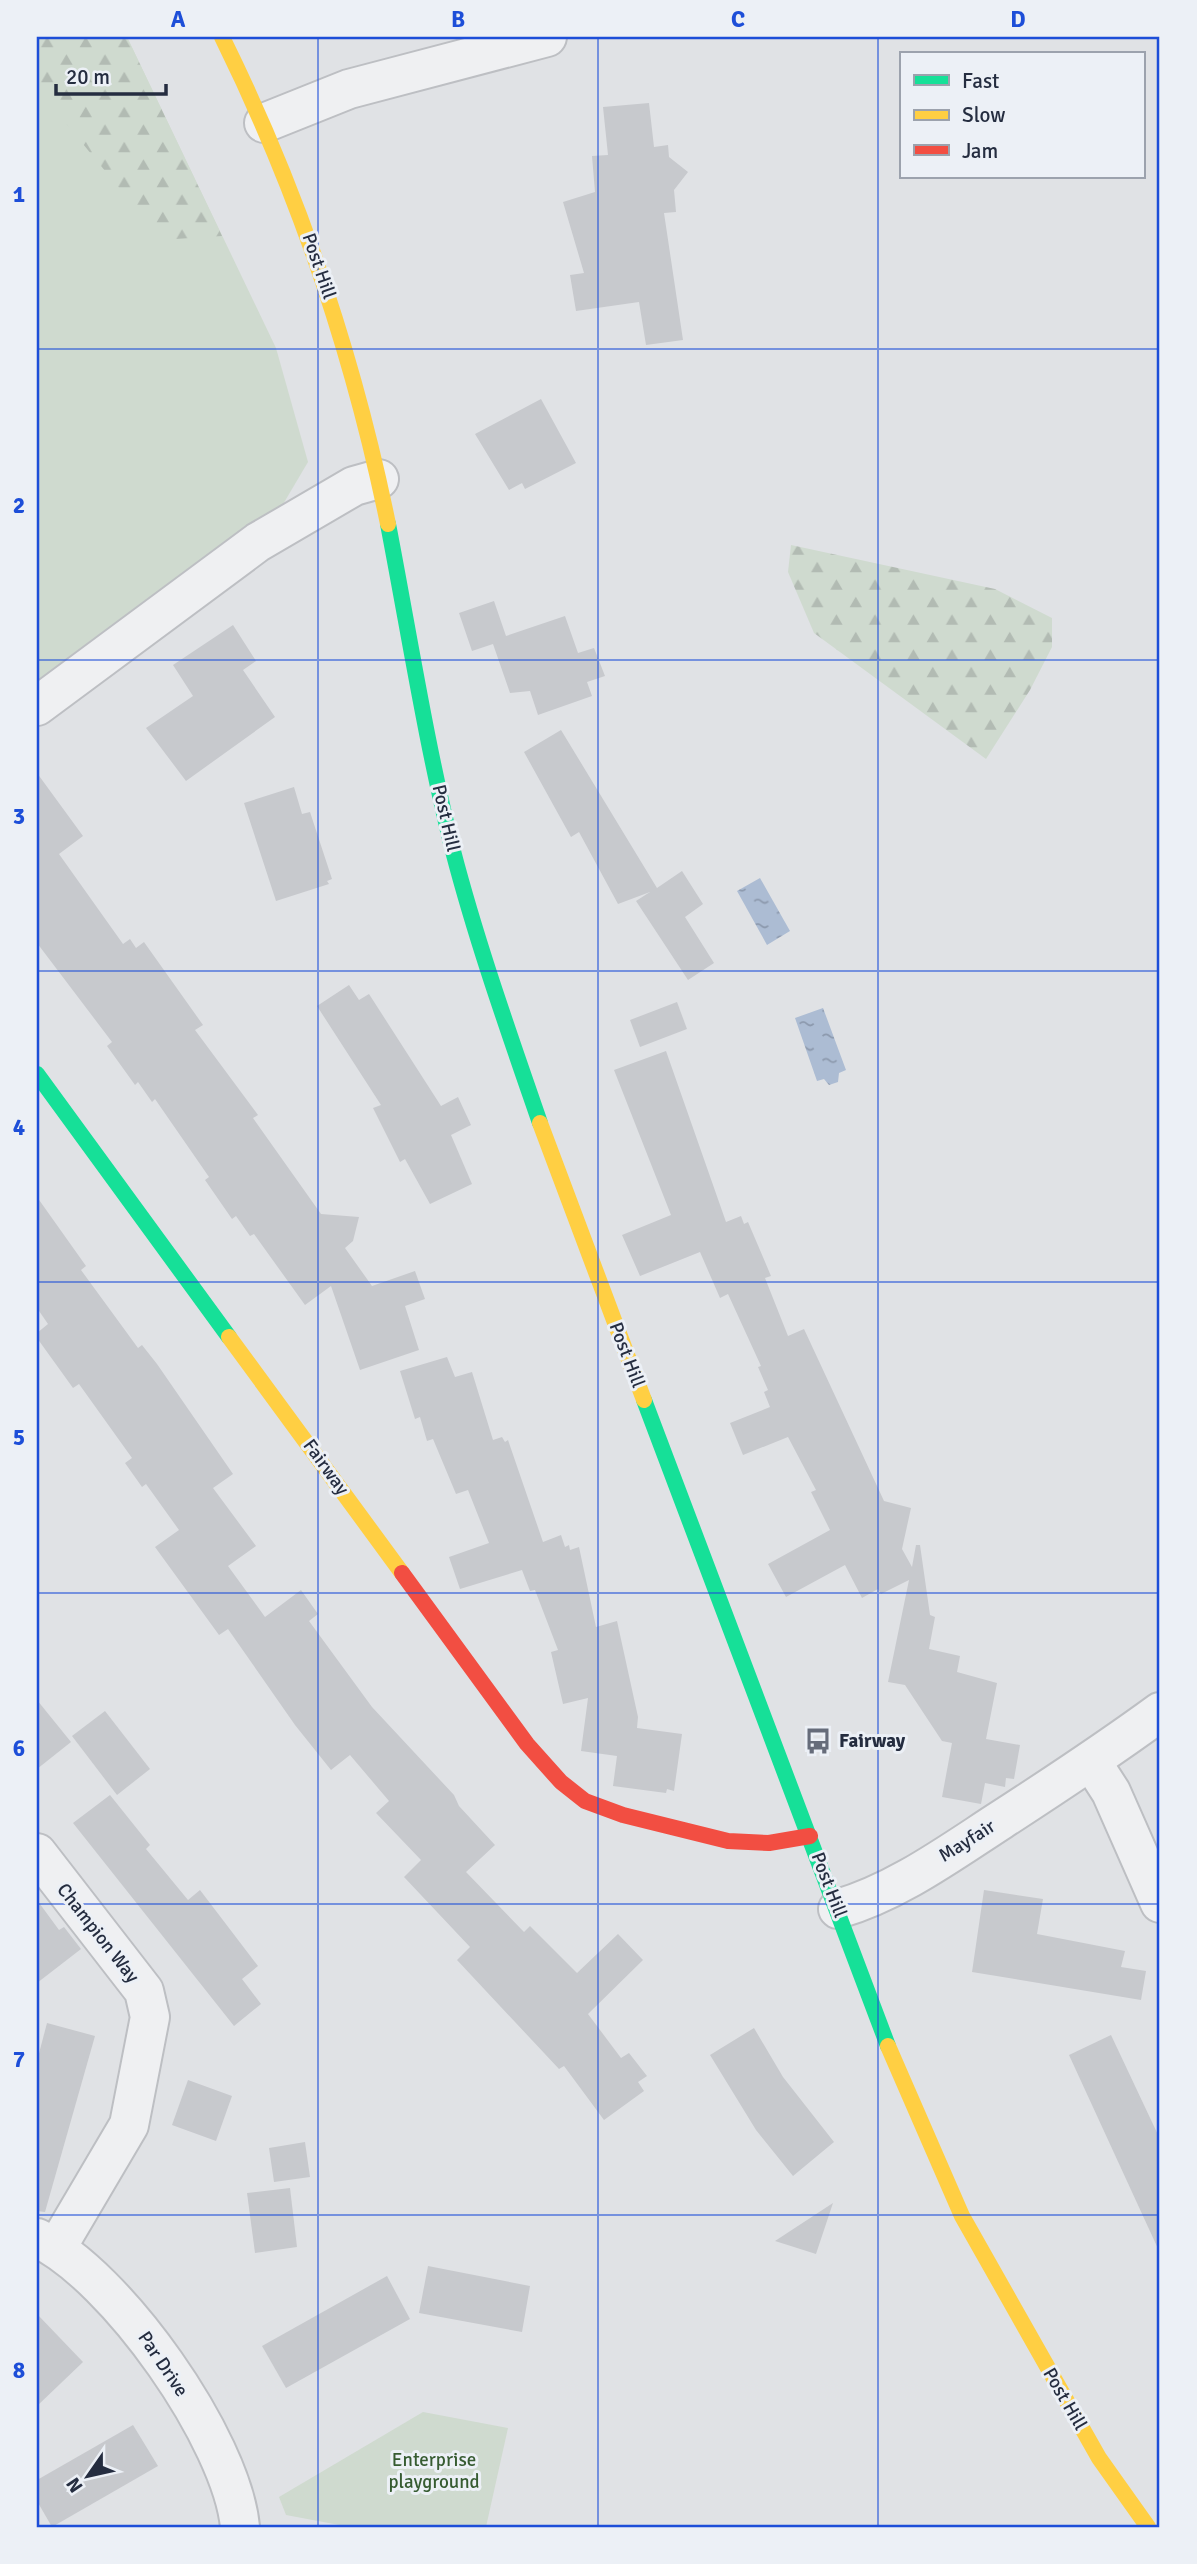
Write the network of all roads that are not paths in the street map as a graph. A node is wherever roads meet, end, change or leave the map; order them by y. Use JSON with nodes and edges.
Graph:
{"nodes":[{"id":1,"x":222,"y":37,"type":"edge"},
{"id":2,"x":547,"y":37,"type":"edge"},
{"id":3,"x":264,"y":123,"type":"junction"},
{"id":4,"x":379,"y":479,"type":"junction"},
{"id":5,"x":37,"y":706,"type":"edge"},
{"id":6,"x":37,"y":1074,"type":"edge"},
{"id":7,"x":1160,"y":1712,"type":"edge"},
{"id":8,"x":1091,"y":1761,"type":"junction"},
{"id":9,"x":810,"y":1836,"type":"junction"},
{"id":10,"x":37,"y":1853,"type":"edge"},
{"id":11,"x":1160,"y":1903,"type":"edge"},
{"id":12,"x":838,"y":1909,"type":"junction"},
{"id":13,"x":47,"y":2242,"type":"edge"},
{"id":14,"x":240,"y":2527,"type":"edge"},
{"id":15,"x":1148,"y":2527,"type":"edge"}],
"edges":[{"from":1,"to":3,"type":"street","name":"Post Hill"},
{"from":2,"to":3,"type":"street"},
{"from":3,"to":4,"type":"street","name":"Post Hill"},
{"from":4,"to":5,"type":"street"},
{"from":4,"to":9,"type":"street","name":"Post Hill"},
{"from":6,"to":9,"type":"street","name":"Fairway"},
{"from":7,"to":8,"type":"street","name":"Mayfair"},
{"from":8,"to":11,"type":"street"},
{"from":8,"to":12,"type":"street","name":"Mayfair"},
{"from":9,"to":12,"type":"street","name":"Post Hill"},
{"from":10,"to":13,"type":"street","name":"Champion Way"},
{"from":12,"to":15,"type":"street","name":"Post Hill"},
{"from":13,"to":14,"type":"street","name":"Par Drive"}]}
